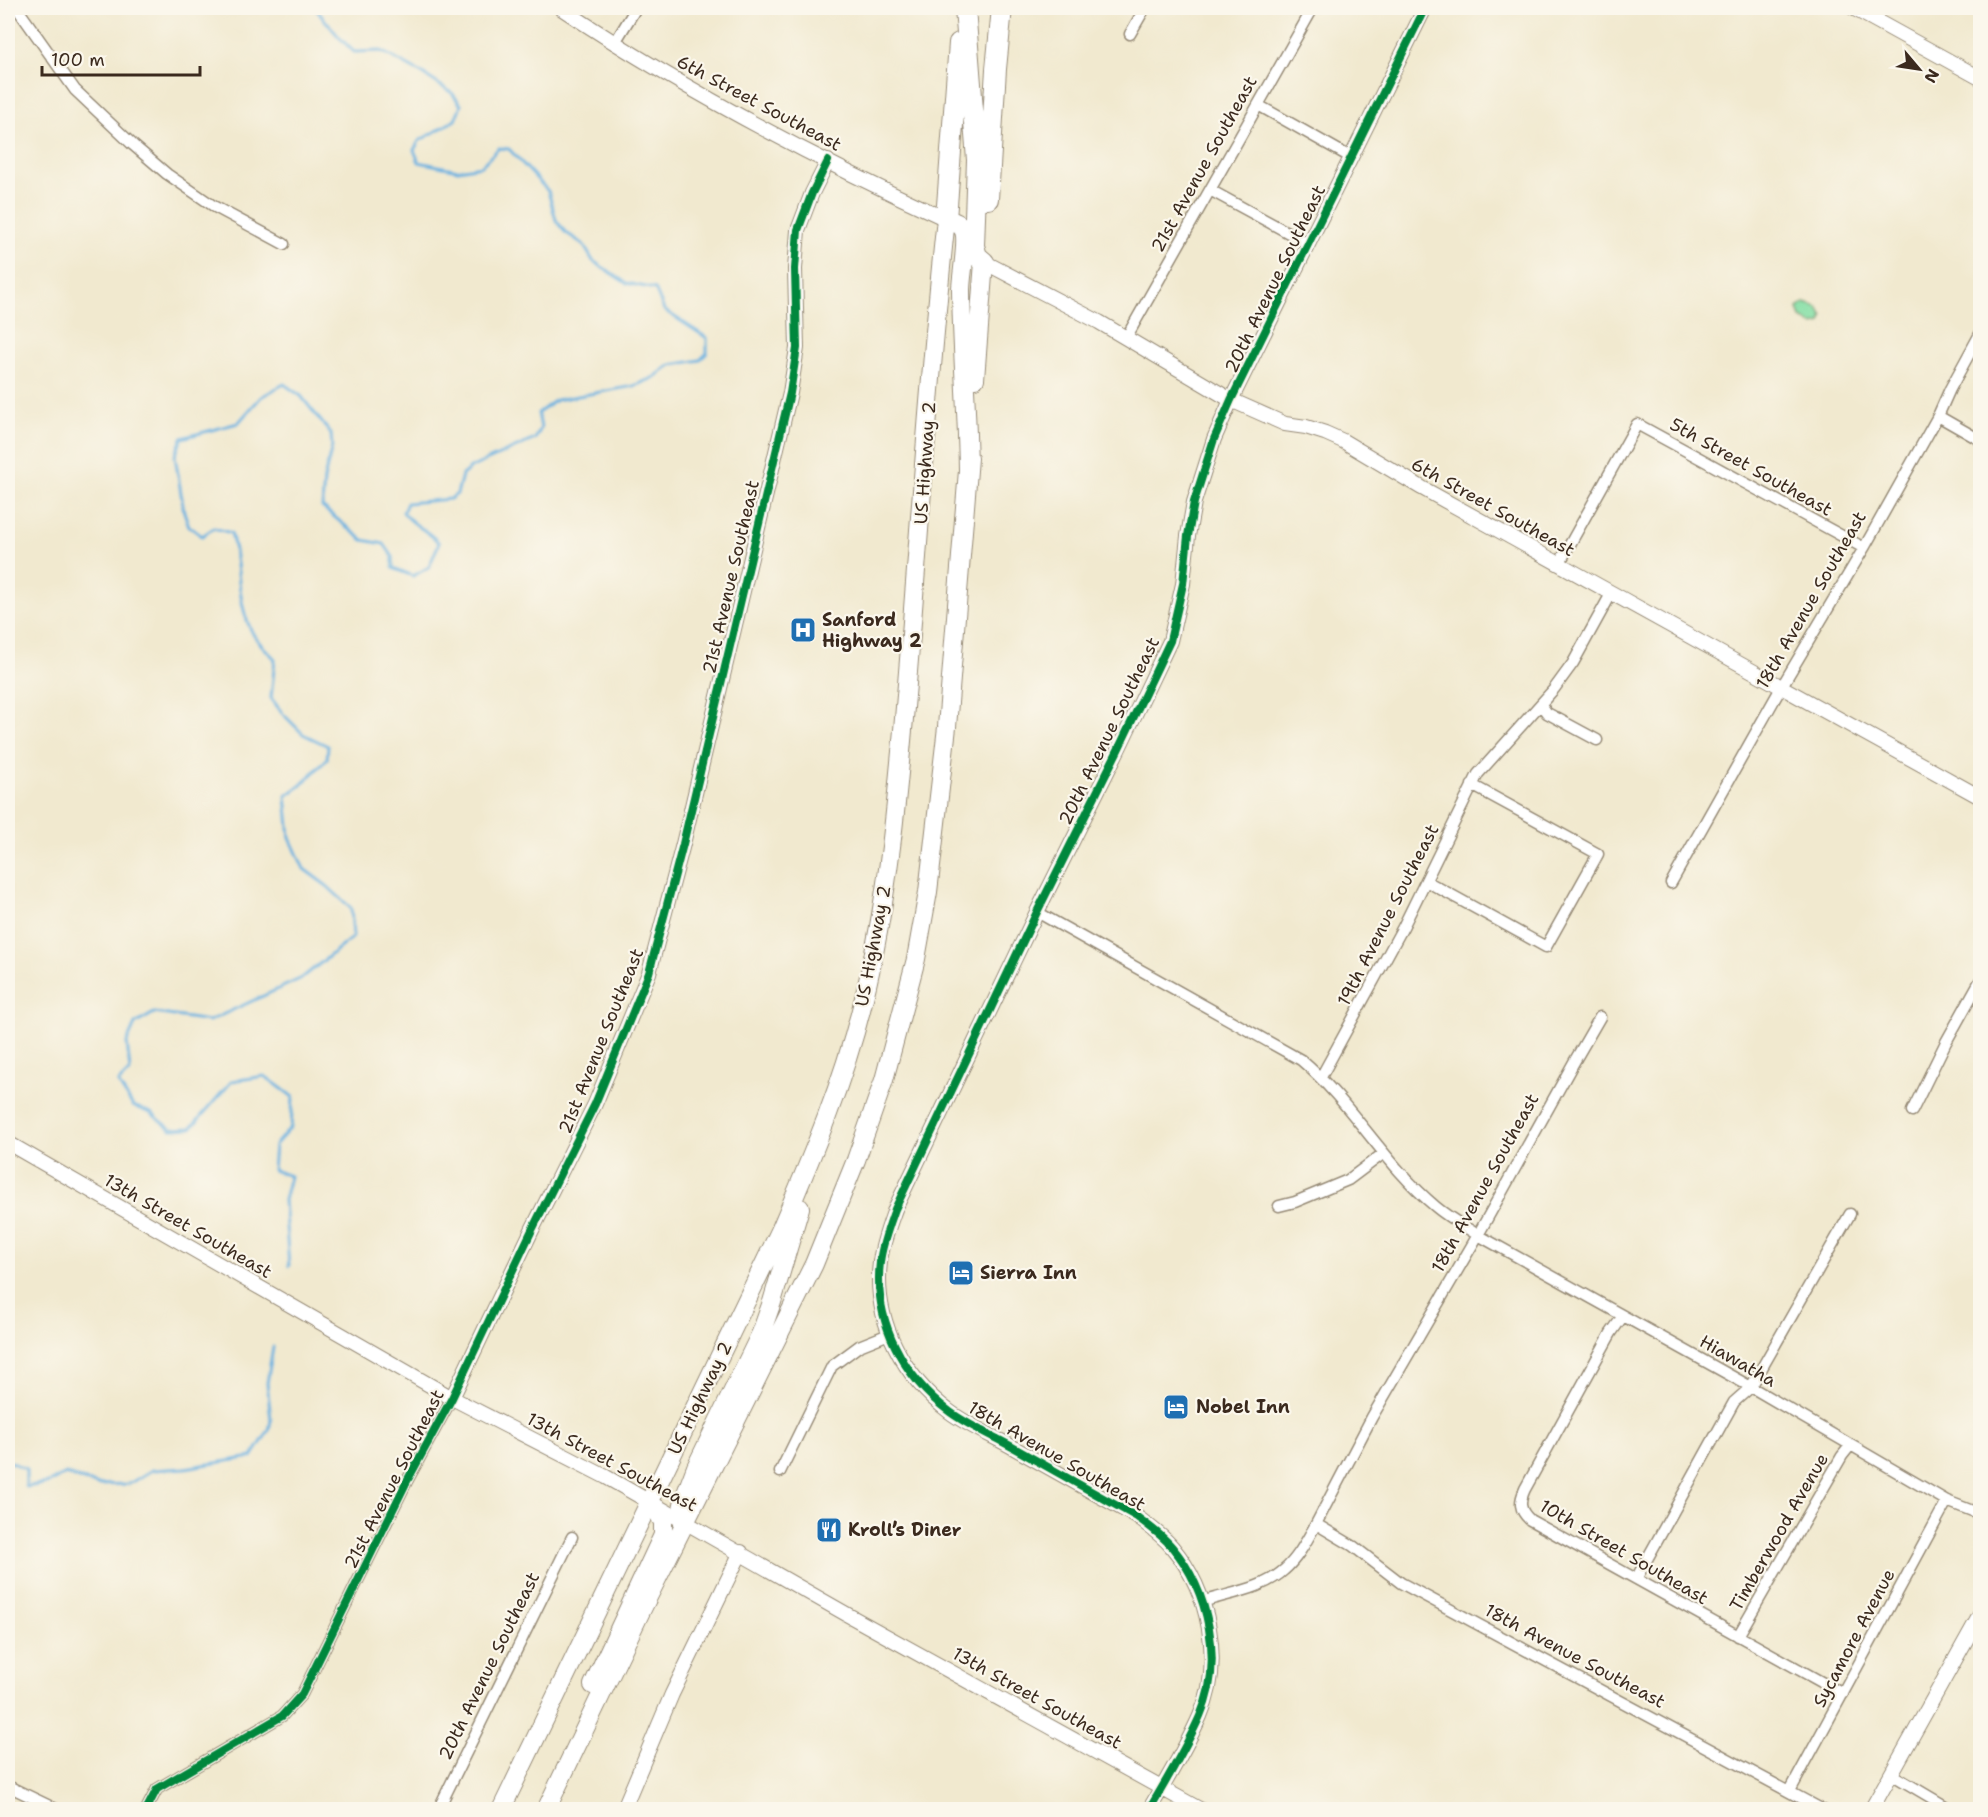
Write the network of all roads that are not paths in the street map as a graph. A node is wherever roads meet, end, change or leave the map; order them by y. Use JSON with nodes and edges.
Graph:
{"nodes":[{"id":1,"x":17,"y":8,"type":"edge"},
{"id":2,"x":561,"y":8,"type":"edge"},
{"id":3,"x":636,"y":8,"type":"edge"},
{"id":4,"x":964,"y":8,"type":"edge"},
{"id":5,"x":1002,"y":8,"type":"edge"},
{"id":6,"x":1145,"y":8,"type":"edge"},
{"id":7,"x":1313,"y":8,"type":"edge"},
{"id":8,"x":1425,"y":8,"type":"edge"},
{"id":9,"x":1853,"y":8,"type":"edge"},
{"id":10,"x":1130,"y":34,"type":"dead end"},
{"id":11,"x":614,"y":44,"type":"junction"},
{"id":12,"x":1980,"y":78,"type":"edge"},
{"id":13,"x":1258,"y":105,"type":"junction"},
{"id":14,"x":1352,"y":158,"type":"junction"},
{"id":15,"x":828,"y":161,"type":"junction"},
{"id":16,"x":1210,"y":190,"type":"junction"},
{"id":17,"x":946,"y":219,"type":"junction"},
{"id":18,"x":284,"y":244,"type":"dead end"},
{"id":19,"x":1309,"y":244,"type":"junction"},
{"id":20,"x":984,"y":262,"type":"junction"},
{"id":21,"x":1980,"y":334,"type":"edge"},
{"id":22,"x":1126,"y":338,"type":"junction"},
{"id":23,"x":1231,"y":400,"type":"junction"},
{"id":24,"x":1938,"y":416,"type":"junction"},
{"id":25,"x":1980,"y":440,"type":"edge"},
{"id":26,"x":968,"y":469,"type":"junction"},
{"id":27,"x":1864,"y":548,"type":"junction"},
{"id":28,"x":1559,"y":564,"type":"junction"},
{"id":29,"x":1611,"y":594,"type":"junction"},
{"id":30,"x":1782,"y":686,"type":"junction"},
{"id":31,"x":1541,"y":705,"type":"junction"},
{"id":32,"x":1597,"y":740,"type":"dead end"},
{"id":33,"x":1472,"y":785,"type":"junction"},
{"id":34,"x":1980,"y":796,"type":"edge"},
{"id":35,"x":1425,"y":881,"type":"junction"},
{"id":36,"x":1671,"y":882,"type":"dead end"},
{"id":37,"x":1037,"y":912,"type":"junction"},
{"id":38,"x":1980,"y":981,"type":"edge"},
{"id":39,"x":1600,"y":1017,"type":"dead end"},
{"id":40,"x":1321,"y":1077,"type":"junction"},
{"id":41,"x":1912,"y":1111,"type":"dead end"},
{"id":42,"x":8,"y":1143,"type":"edge"},
{"id":43,"x":1384,"y":1153,"type":"junction"},
{"id":44,"x":811,"y":1157,"type":"junction"},
{"id":45,"x":1279,"y":1206,"type":"dead end"},
{"id":46,"x":1850,"y":1214,"type":"dead end"},
{"id":47,"x":1478,"y":1235,"type":"junction"},
{"id":48,"x":1623,"y":1316,"type":"junction"},
{"id":49,"x":890,"y":1334,"type":"junction"},
{"id":50,"x":1751,"y":1387,"type":"junction"},
{"id":51,"x":452,"y":1398,"type":"junction"},
{"id":52,"x":1850,"y":1446,"type":"junction"},
{"id":53,"x":780,"y":1472,"type":"dead end"},
{"id":54,"x":651,"y":1501,"type":"junction"},
{"id":55,"x":1947,"y":1502,"type":"junction"},
{"id":56,"x":1980,"y":1514,"type":"edge"},
{"id":57,"x":686,"y":1522,"type":"junction"},
{"id":58,"x":1316,"y":1524,"type":"junction"},
{"id":59,"x":572,"y":1538,"type":"dead end"},
{"id":60,"x":741,"y":1552,"type":"junction"},
{"id":61,"x":1636,"y":1579,"type":"junction"},
{"id":62,"x":1202,"y":1602,"type":"junction"},
{"id":63,"x":1980,"y":1615,"type":"edge"},
{"id":64,"x":1738,"y":1636,"type":"junction"},
{"id":65,"x":1843,"y":1694,"type":"junction"},
{"id":66,"x":1891,"y":1774,"type":"junction"},
{"id":67,"x":8,"y":1786,"type":"edge"},
{"id":68,"x":1162,"y":1788,"type":"junction"},
{"id":69,"x":1790,"y":1791,"type":"junction"},
{"id":70,"x":548,"y":1805,"type":"edge"},
{"id":71,"x":58,"y":1809,"type":"edge"},
{"id":72,"x":146,"y":1809,"type":"edge"},
{"id":73,"x":438,"y":1809,"type":"edge"},
{"id":74,"x":501,"y":1809,"type":"edge"},
{"id":75,"x":623,"y":1809,"type":"edge"},
{"id":76,"x":1149,"y":1809,"type":"edge"},
{"id":77,"x":1201,"y":1809,"type":"edge"},
{"id":78,"x":1823,"y":1809,"type":"edge"},
{"id":79,"x":1871,"y":1809,"type":"edge"},
{"id":80,"x":1952,"y":1809,"type":"edge"}],
"edges":[{"from":1,"to":18,"type":"street"},
{"from":2,"to":11,"type":"street","name":"6th Street Southeast"},
{"from":3,"to":11,"type":"street"},
{"from":4,"to":17,"type":"highway","name":"US Highway 2"},
{"from":4,"to":20,"type":"highway"},
{"from":5,"to":20,"type":"highway"},
{"from":6,"to":10,"type":"street"},
{"from":7,"to":13,"type":"street","name":"21st Avenue Southeast"},
{"from":8,"to":14,"type":"street","name":"20th Avenue Southeast"},
{"from":9,"to":12,"type":"street"},
{"from":11,"to":15,"type":"street","name":"6th Street Southeast"},
{"from":13,"to":14,"type":"street"},
{"from":13,"to":16,"type":"street","name":"21st Avenue Southeast"},
{"from":14,"to":19,"type":"street","name":"20th Avenue Southeast"},
{"from":15,"to":17,"type":"street","name":"6th Street Southeast"},
{"from":15,"to":51,"type":"street","name":"21st Avenue Southeast"},
{"from":16,"to":19,"type":"street"},
{"from":16,"to":22,"type":"street","name":"21st Avenue Southeast"},
{"from":17,"to":26,"type":"highway"},
{"from":17,"to":44,"type":"highway","name":"US Highway 2"},
{"from":19,"to":23,"type":"street","name":"20th Avenue Southeast"},
{"from":20,"to":22,"type":"street","name":"6th Street Southeast"},
{"from":20,"to":26,"type":"highway"},
{"from":21,"to":24,"type":"street","name":"18th Avenue Southeast"},
{"from":22,"to":23,"type":"street","name":"6th Street Southeast"},
{"from":23,"to":28,"type":"street","name":"6th Street Southeast"},
{"from":23,"to":37,"type":"street","name":"20th Avenue Southeast"},
{"from":24,"to":25,"type":"street"},
{"from":24,"to":27,"type":"street","name":"18th Avenue Southeast"},
{"from":26,"to":57,"type":"highway"},
{"from":27,"to":28,"type":"street","name":"5th Street Southeast"},
{"from":27,"to":30,"type":"street","name":"18th Avenue Southeast"},
{"from":28,"to":29,"type":"street","name":"6th Street Southeast"},
{"from":29,"to":30,"type":"street","name":"6th Street Southeast"},
{"from":29,"to":31,"type":"street","name":"19th Avenue Southeast"},
{"from":30,"to":34,"type":"street","name":"6th Street Southeast"},
{"from":30,"to":36,"type":"street","name":"18th Avenue Southeast"},
{"from":31,"to":32,"type":"street"},
{"from":31,"to":33,"type":"street","name":"19th Avenue Southeast"},
{"from":33,"to":35,"type":"street","name":"19th Avenue Southeast"},
{"from":33,"to":35,"type":"street"},
{"from":35,"to":40,"type":"street","name":"19th Avenue Southeast"},
{"from":37,"to":40,"type":"street"},
{"from":37,"to":49,"type":"street","name":"20th Avenue Southeast"},
{"from":38,"to":41,"type":"street"},
{"from":39,"to":47,"type":"street","name":"18th Avenue Southeast"},
{"from":40,"to":43,"type":"street"},
{"from":42,"to":51,"type":"street","name":"13th Street Southeast"},
{"from":43,"to":45,"type":"street"},
{"from":43,"to":47,"type":"street","name":"Hiawatha"},
{"from":44,"to":54,"type":"highway","name":"US Highway 2"},
{"from":44,"to":57,"type":"highway"},
{"from":46,"to":50,"type":"street"},
{"from":47,"to":48,"type":"street","name":"Hiawatha"},
{"from":47,"to":58,"type":"street","name":"18th Avenue Southeast"},
{"from":48,"to":50,"type":"street","name":"Hiawatha"},
{"from":48,"to":61,"type":"street","name":"10th Street Southeast"},
{"from":49,"to":53,"type":"street"},
{"from":49,"to":62,"type":"street","name":"18th Avenue Southeast"},
{"from":50,"to":52,"type":"street","name":"Hiawatha"},
{"from":50,"to":61,"type":"street"},
{"from":51,"to":54,"type":"street","name":"13th Street Southeast"},
{"from":51,"to":72,"type":"street","name":"21st Avenue Southeast"},
{"from":52,"to":55,"type":"street","name":"Hiawatha"},
{"from":52,"to":64,"type":"street","name":"Timberwood Avenue"},
{"from":54,"to":57,"type":"street","name":"13th Street Southeast"},
{"from":54,"to":70,"type":"highway"},
{"from":54,"to":74,"type":"highway","name":"US Highway 2"},
{"from":55,"to":56,"type":"street","name":"Hiawatha"},
{"from":55,"to":65,"type":"street","name":"Sycamore Avenue"},
{"from":57,"to":60,"type":"street","name":"13th Street Southeast"},
{"from":57,"to":70,"type":"highway"},
{"from":58,"to":62,"type":"street","name":"18th Avenue Southeast"},
{"from":58,"to":69,"type":"street","name":"18th Avenue Southeast"},
{"from":59,"to":73,"type":"street","name":"20th Avenue Southeast"},
{"from":60,"to":68,"type":"street","name":"13th Street Southeast"},
{"from":60,"to":75,"type":"street"},
{"from":61,"to":64,"type":"street","name":"10th Street Southeast"},
{"from":62,"to":68,"type":"street","name":"18th Avenue Southeast"},
{"from":63,"to":66,"type":"street"},
{"from":64,"to":65,"type":"street","name":"10th Street Southeast"},
{"from":65,"to":69,"type":"street","name":"Sycamore Avenue"},
{"from":66,"to":79,"type":"street"},
{"from":66,"to":80,"type":"street"},
{"from":67,"to":71,"type":"street"},
{"from":68,"to":76,"type":"street","name":"18th Avenue Southeast"},
{"from":68,"to":77,"type":"street","name":"13th Street Southeast"},
{"from":69,"to":78,"type":"street","name":"18th Avenue Southeast"}]}
